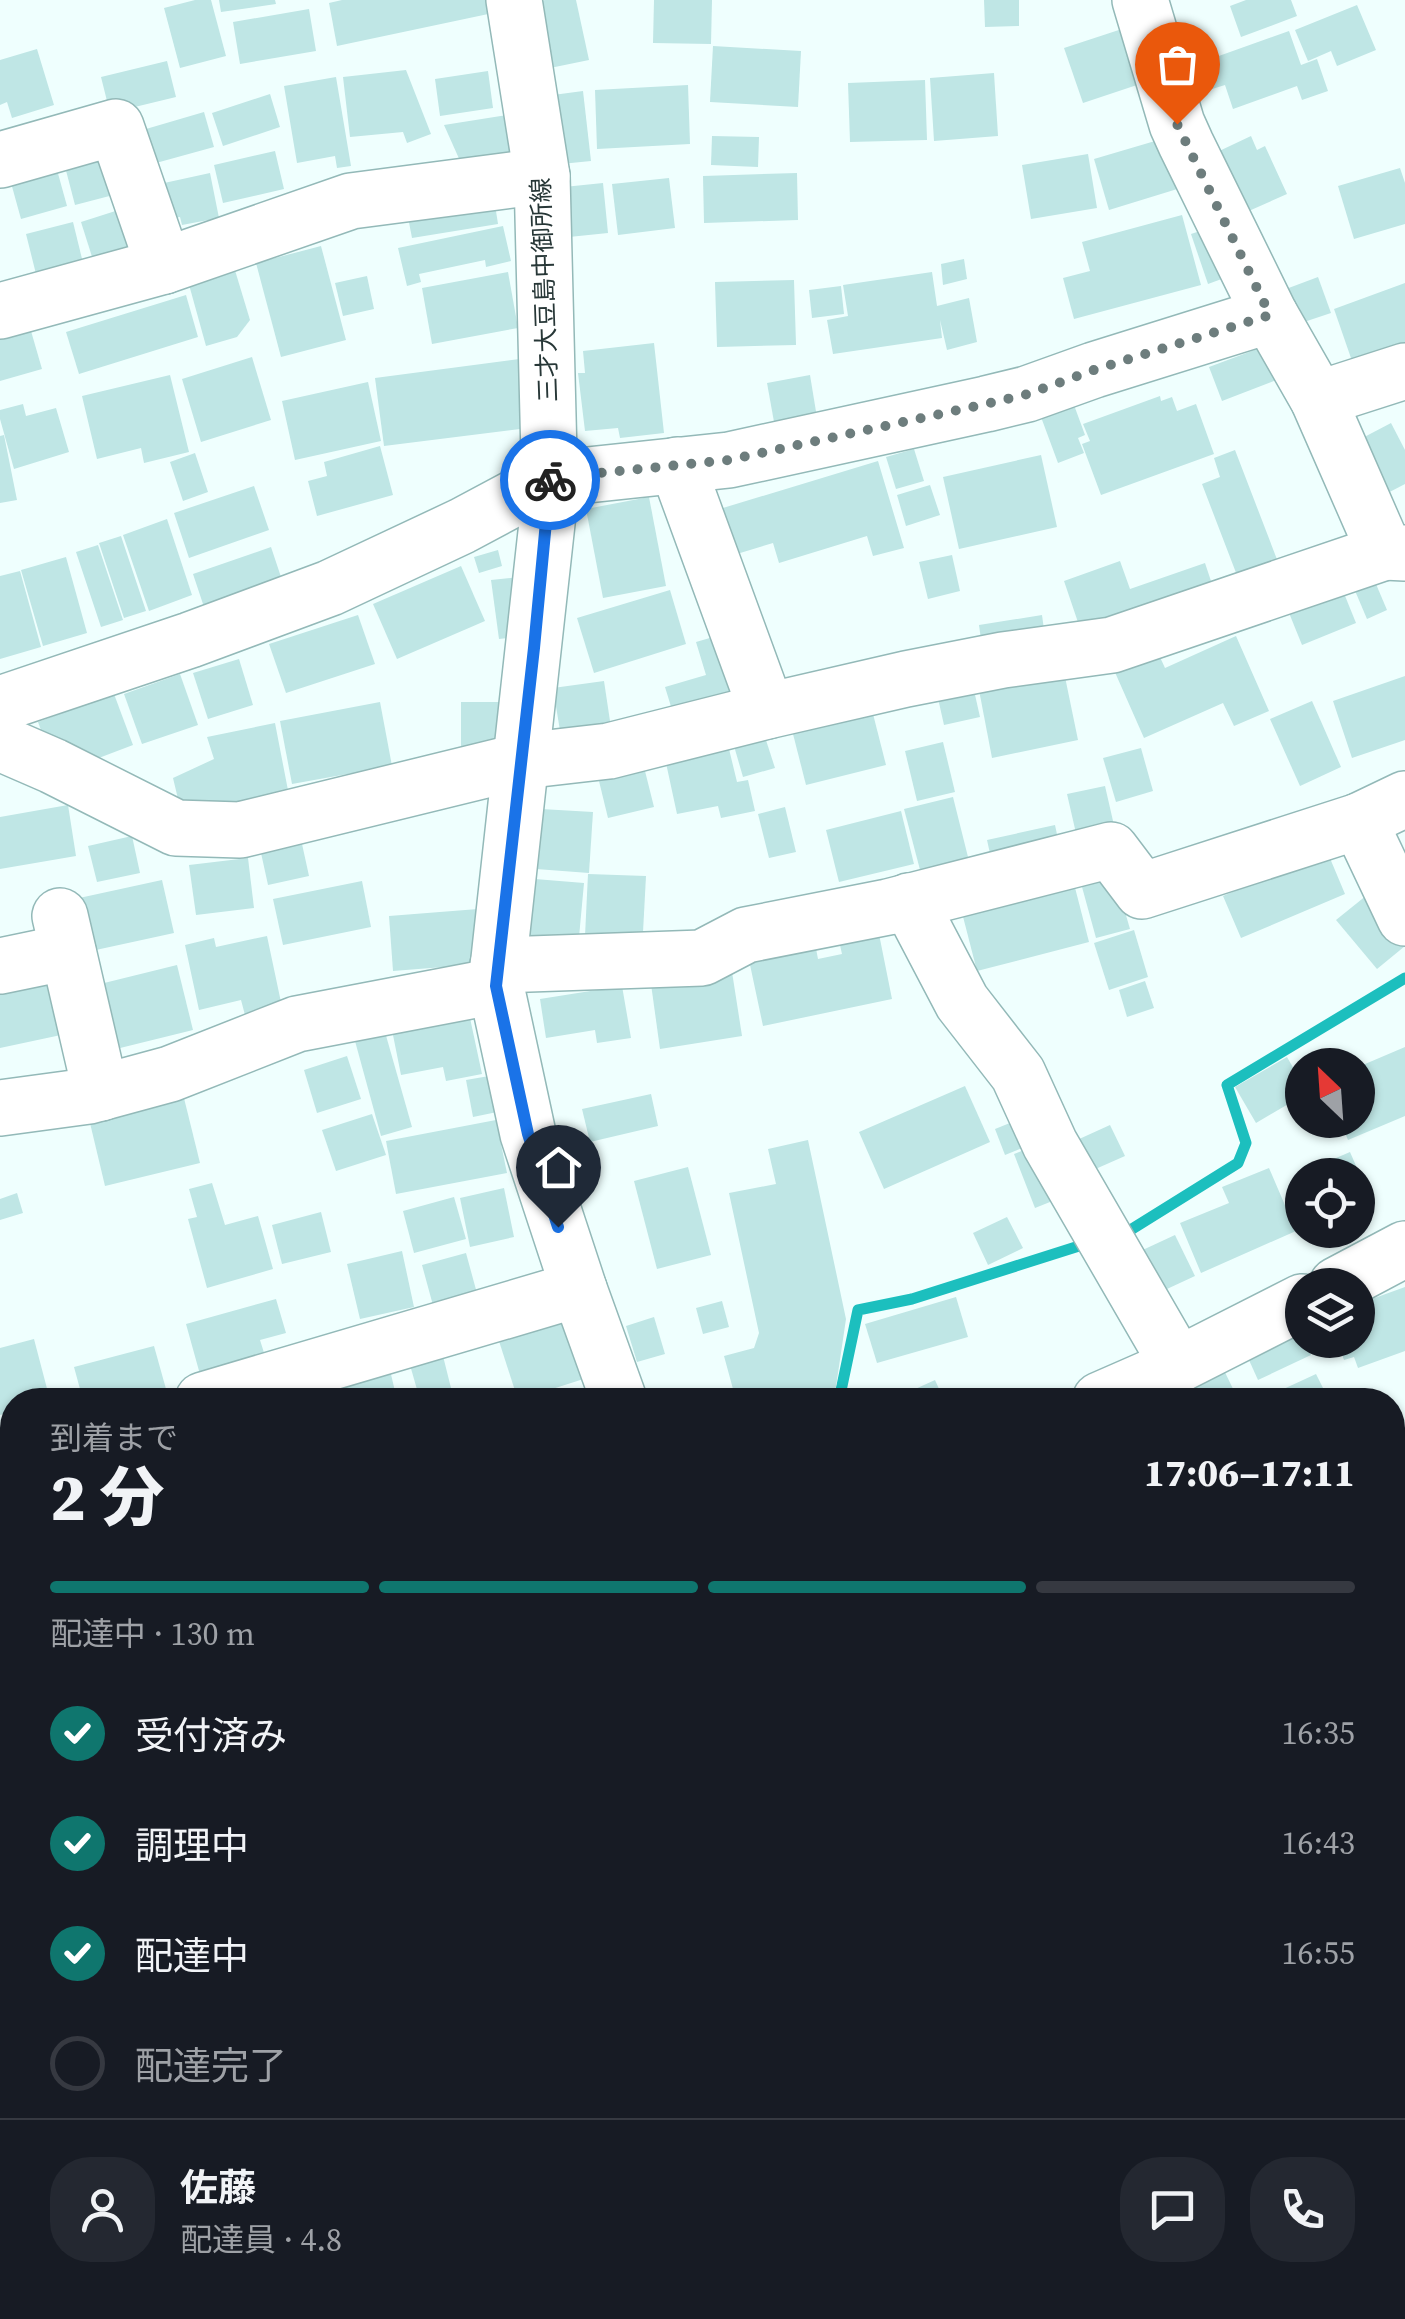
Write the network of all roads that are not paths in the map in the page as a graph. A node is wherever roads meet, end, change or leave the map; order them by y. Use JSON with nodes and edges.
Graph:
{"nodes":[{"id":1,"x":514,"y":0,"type":"edge"},
{"id":2,"x":1140,"y":0,"type":"edge"},
{"id":3,"x":0,"y":160,"type":"edge"},
{"id":4,"x":542,"y":176,"type":"junction"},
{"id":5,"x":164,"y":266,"type":"junction"},
{"id":6,"x":0,"y":311,"type":"edge"},
{"id":7,"x":1270,"y":315,"type":"junction"},
{"id":8,"x":1405,"y":371,"type":"edge"},
{"id":9,"x":1318,"y":398,"type":"junction"},
{"id":10,"x":678,"y":465,"type":"junction"},
{"id":11,"x":550,"y":478,"type":"junction"},
{"id":12,"x":1395,"y":553,"type":"edge"},
{"id":13,"x":0,"y":704,"type":"edge"},
{"id":14,"x":767,"y":710,"type":"junction"},
{"id":15,"x":0,"y":743,"type":"edge"},
{"id":16,"x":522,"y":761,"type":"junction"},
{"id":17,"x":1382,"y":810,"type":"edge"},
{"id":18,"x":909,"y":901,"type":"junction"},
{"id":19,"x":1405,"y":918,"type":"edge"},
{"id":20,"x":0,"y":966,"type":"edge"},
{"id":21,"x":497,"y":976,"type":"junction"},
{"id":22,"x":101,"y":1093,"type":"junction"},
{"id":23,"x":0,"y":1108,"type":"edge"},
{"id":24,"x":1405,"y":1250,"type":"edge"},
{"id":25,"x":1370,"y":1268,"type":"edge"},
{"id":26,"x":578,"y":1289,"type":"junction"},
{"id":27,"x":1285,"y":1311,"type":"edge"},
{"id":28,"x":1178,"y":1365,"type":"junction"},
{"id":29,"x":244,"y":1388,"type":"edge"},
{"id":30,"x":615,"y":1388,"type":"edge"},
{"id":31,"x":1127,"y":1388,"type":"edge"}],
"edges":[{"from":1,"to":4,"type":"street","name":"三才大豆島中御所線"},
{"from":2,"to":7,"type":"street"},
{"from":3,"to":5,"type":"street"},
{"from":4,"to":5,"type":"street"},
{"from":4,"to":11,"type":"street","name":"三才大豆島中御所線"},
{"from":5,"to":6,"type":"street"},
{"from":7,"to":9,"type":"street"},
{"from":7,"to":10,"type":"street"},
{"from":8,"to":9,"type":"street"},
{"from":9,"to":12,"type":"street"},
{"from":10,"to":11,"type":"street"},
{"from":10,"to":14,"type":"street"},
{"from":11,"to":13,"type":"street"},
{"from":11,"to":16,"type":"street","name":"三才大豆島中御所線"},
{"from":12,"to":14,"type":"street"},
{"from":14,"to":16,"type":"street"},
{"from":15,"to":16,"type":"street"},
{"from":16,"to":21,"type":"street","name":"三才大豆島中御所線"},
{"from":17,"to":18,"type":"street"},
{"from":17,"to":19,"type":"street"},
{"from":18,"to":21,"type":"street"},
{"from":18,"to":28,"type":"street"},
{"from":20,"to":22,"type":"street"},
{"from":21,"to":22,"type":"street"},
{"from":21,"to":26,"type":"street","name":"三才大豆島中御所線"},
{"from":22,"to":23,"type":"street"},
{"from":24,"to":25,"type":"street"},
{"from":26,"to":29,"type":"street"},
{"from":26,"to":30,"type":"street","name":"三才大豆島中御所線"},
{"from":27,"to":28,"type":"street"},
{"from":28,"to":31,"type":"street"}]}
